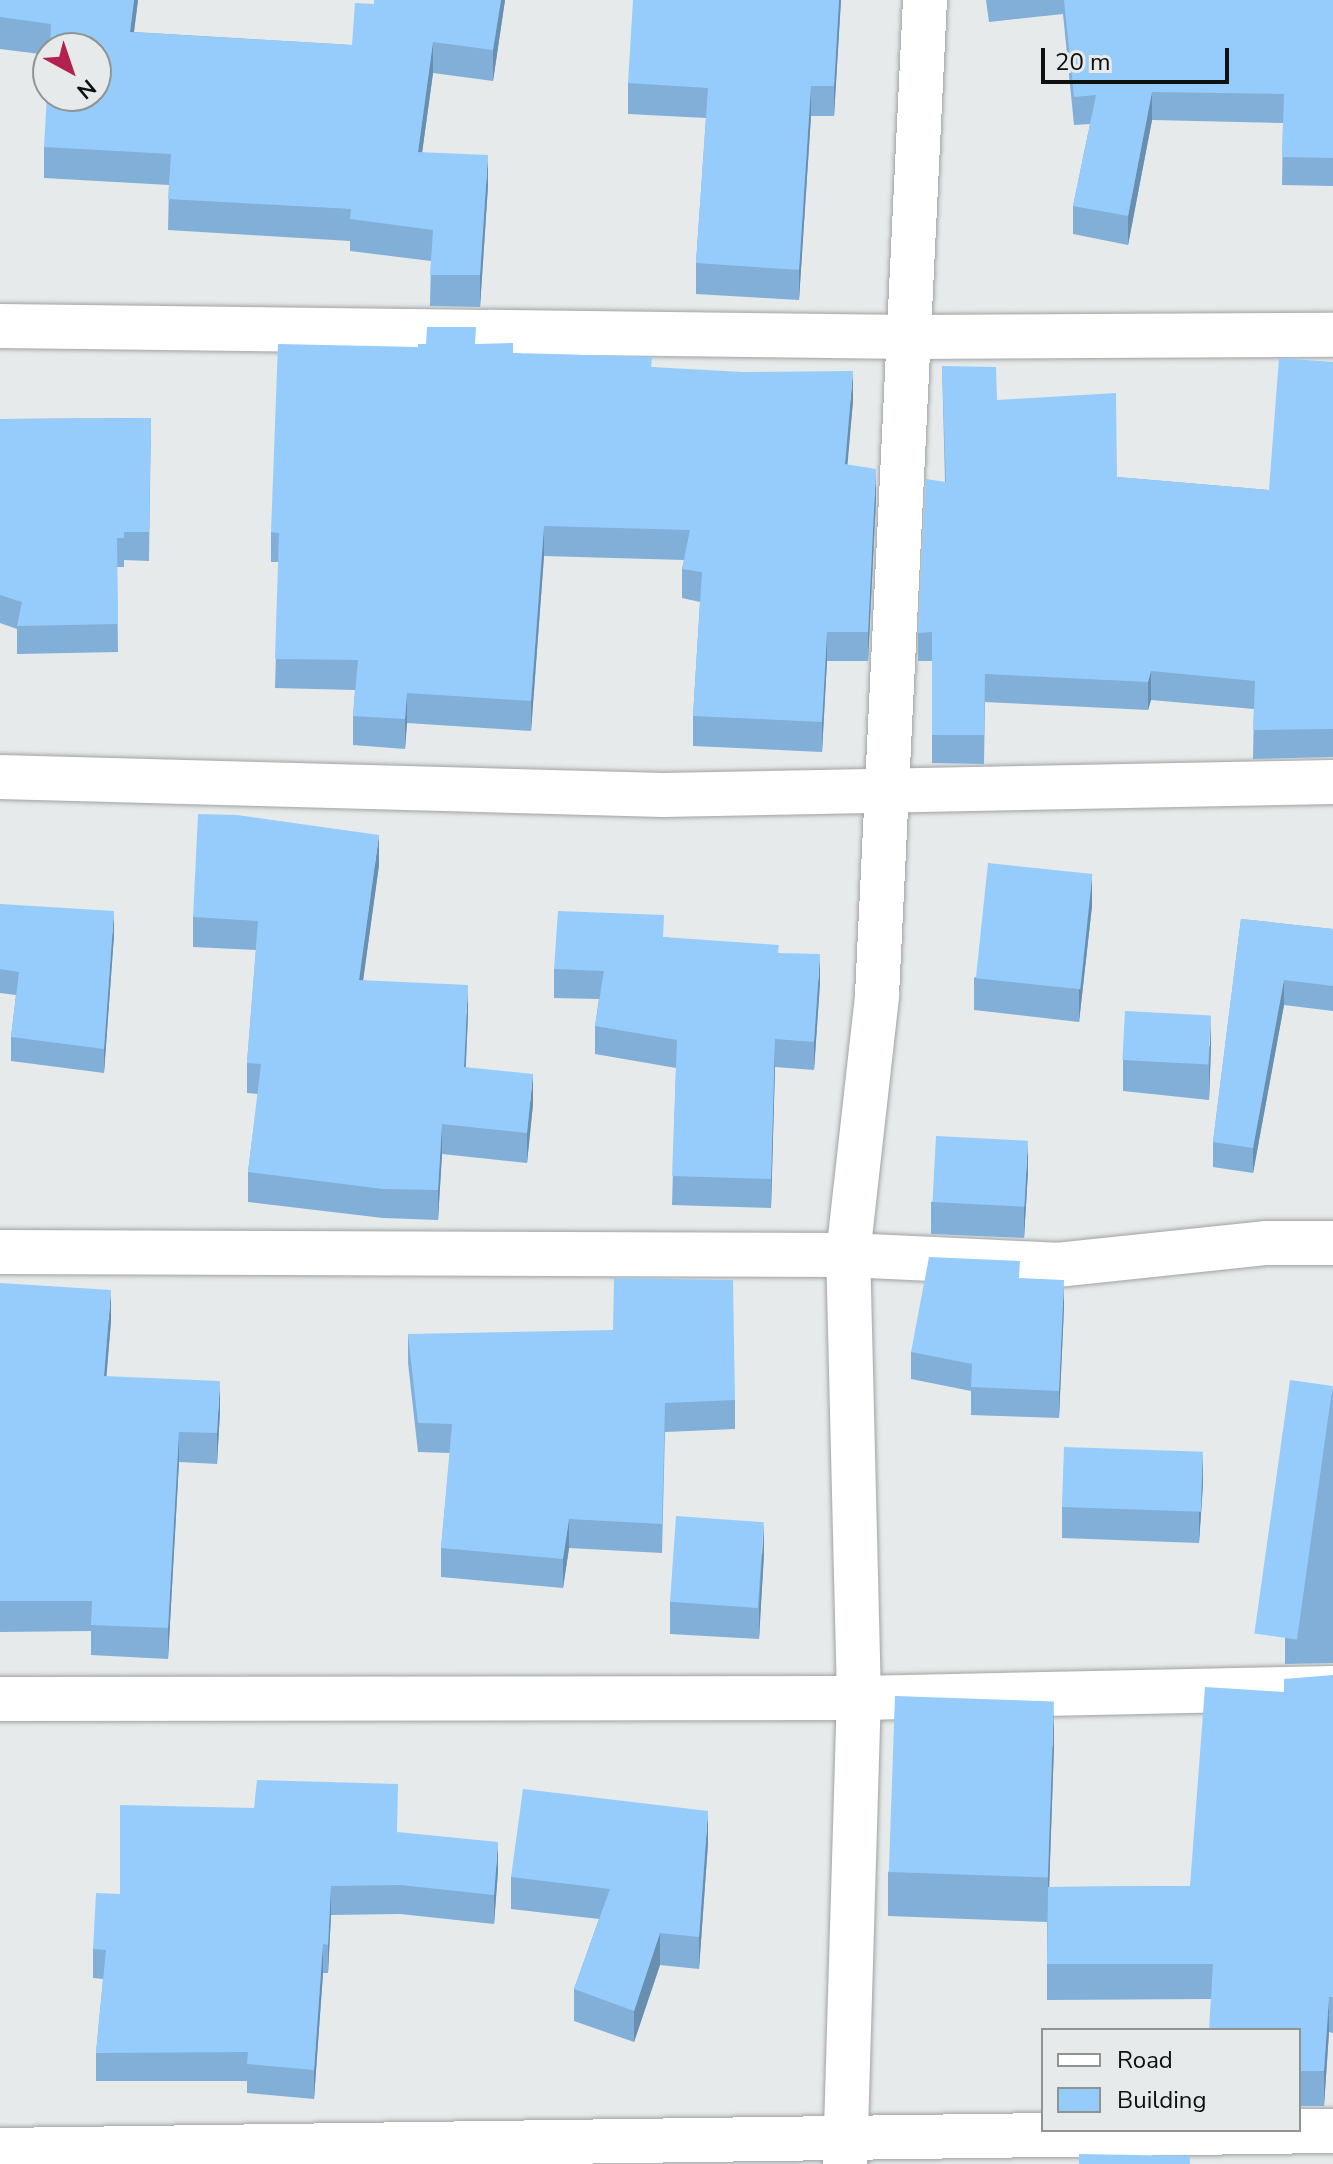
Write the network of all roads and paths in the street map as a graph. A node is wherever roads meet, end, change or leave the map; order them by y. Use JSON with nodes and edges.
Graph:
{"nodes":[{"id":1,"x":925,"y":0,"type":"edge"},
{"id":2,"x":0,"y":326,"type":"edge"},
{"id":3,"x":1333,"y":335,"type":"edge"},
{"id":4,"x":910,"y":337,"type":"junction"},
{"id":5,"x":0,"y":777,"type":"edge"},
{"id":6,"x":1333,"y":782,"type":"edge"},
{"id":7,"x":886,"y":791,"type":"junction"},
{"id":8,"x":1333,"y":1243,"type":"edge"},
{"id":9,"x":0,"y":1252,"type":"edge"},
{"id":10,"x":848,"y":1255,"type":"junction"},
{"id":11,"x":1333,"y":1688,"type":"edge"},
{"id":12,"x":859,"y":1698,"type":"junction"},
{"id":13,"x":0,"y":1699,"type":"edge"},
{"id":14,"x":1333,"y":2131,"type":"edge"},
{"id":15,"x":0,"y":2150,"type":"edge"},
{"id":16,"x":845,"y":2151,"type":"edge"}],
"edges":[{"from":1,"to":4,"type":"street"},
{"from":2,"to":4,"type":"street"},
{"from":3,"to":4,"type":"street"},
{"from":4,"to":7,"type":"street"},
{"from":5,"to":7,"type":"street"},
{"from":6,"to":7,"type":"street"},
{"from":7,"to":10,"type":"street"},
{"from":8,"to":10,"type":"street"},
{"from":9,"to":10,"type":"street"},
{"from":10,"to":12,"type":"street"},
{"from":11,"to":12,"type":"street"},
{"from":12,"to":13,"type":"street"},
{"from":12,"to":16,"type":"street"},
{"from":14,"to":16,"type":"street"},
{"from":15,"to":16,"type":"street"}]}
